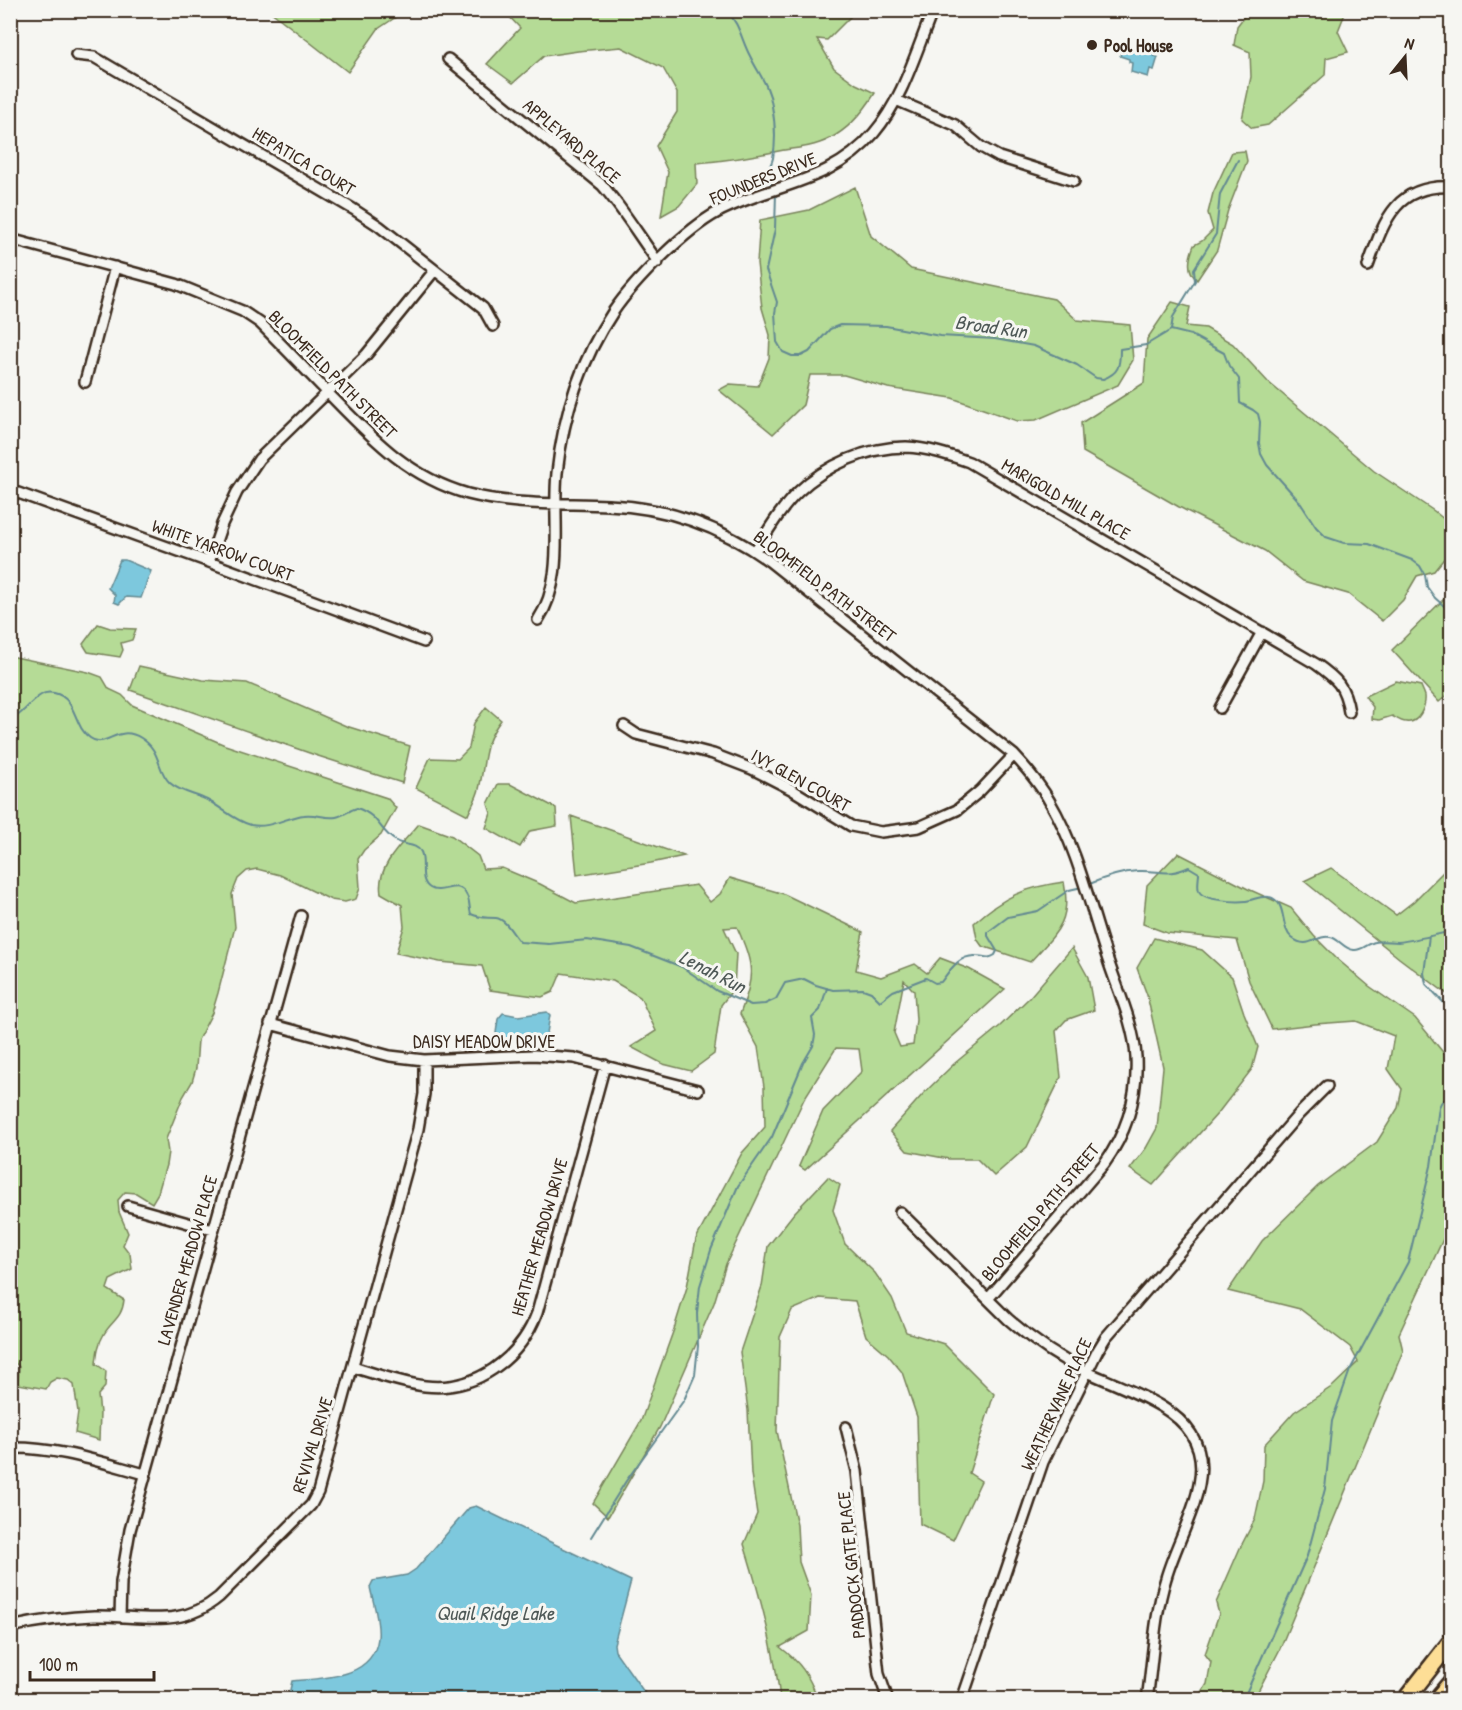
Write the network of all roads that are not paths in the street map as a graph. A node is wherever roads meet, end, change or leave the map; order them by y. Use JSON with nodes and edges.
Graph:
{"nodes":[{"id":1,"x":933,"y":10,"type":"edge"},
{"id":2,"x":76,"y":55,"type":"dead end"},
{"id":3,"x":448,"y":59,"type":"dead end"},
{"id":4,"x":896,"y":100,"type":"junction"},
{"id":5,"x":1074,"y":181,"type":"dead end"},
{"id":6,"x":1452,"y":187,"type":"edge"},
{"id":7,"x":10,"y":239,"type":"edge"},
{"id":8,"x":658,"y":261,"type":"junction"},
{"id":9,"x":1368,"y":266,"type":"dead end"},
{"id":10,"x":116,"y":267,"type":"junction"},
{"id":11,"x":435,"y":270,"type":"junction"},
{"id":12,"x":493,"y":326,"type":"dead end"},
{"id":13,"x":85,"y":382,"type":"dead end"},
{"id":14,"x":329,"y":393,"type":"junction"},
{"id":15,"x":10,"y":490,"type":"edge"},
{"id":16,"x":556,"y":504,"type":"junction"},
{"id":17,"x":755,"y":551,"type":"junction"},
{"id":18,"x":210,"y":562,"type":"junction"},
{"id":19,"x":538,"y":620,"type":"dead end"},
{"id":20,"x":1262,"y":632,"type":"junction"},
{"id":21,"x":424,"y":642,"type":"dead end"},
{"id":22,"x":1220,"y":708,"type":"dead end"},
{"id":23,"x":1349,"y":712,"type":"dead end"},
{"id":24,"x":624,"y":726,"type":"dead end"},
{"id":25,"x":1014,"y":755,"type":"junction"},
{"id":26,"x":301,"y":916,"type":"dead end"},
{"id":27,"x":270,"y":1024,"type":"junction"},
{"id":28,"x":424,"y":1060,"type":"junction"},
{"id":29,"x":605,"y":1065,"type":"junction"},
{"id":30,"x":1327,"y":1086,"type":"dead end"},
{"id":31,"x":698,"y":1090,"type":"dead end"},
{"id":32,"x":128,"y":1206,"type":"dead end"},
{"id":33,"x":900,"y":1212,"type":"dead end"},
{"id":34,"x":213,"y":1230,"type":"junction"},
{"id":35,"x":987,"y":1299,"type":"junction"},
{"id":36,"x":353,"y":1367,"type":"junction"},
{"id":37,"x":1086,"y":1371,"type":"junction"},
{"id":38,"x":846,"y":1427,"type":"dead end"},
{"id":39,"x":10,"y":1448,"type":"edge"},
{"id":40,"x":145,"y":1474,"type":"junction"},
{"id":41,"x":120,"y":1617,"type":"junction"},
{"id":42,"x":10,"y":1627,"type":"edge"},
{"id":43,"x":1452,"y":1640,"type":"edge"},
{"id":44,"x":1452,"y":1680,"type":"edge"},
{"id":45,"x":888,"y":1700,"type":"edge"},
{"id":46,"x":962,"y":1700,"type":"edge"},
{"id":47,"x":1147,"y":1700,"type":"edge"},
{"id":48,"x":1405,"y":1700,"type":"edge"},
{"id":49,"x":1437,"y":1700,"type":"edge"}],
"edges":[{"from":1,"to":4,"type":"street","name":"FOUNDERS DRIVE"},
{"from":2,"to":11,"type":"street","name":"HEPATICA COURT"},
{"from":3,"to":8,"type":"street","name":"APPLEYARD PLACE"},
{"from":4,"to":5,"type":"street"},
{"from":4,"to":8,"type":"street","name":"FOUNDERS DRIVE"},
{"from":6,"to":9,"type":"street"},
{"from":7,"to":10,"type":"street","name":"BLOOMFIELD PATH STREET"},
{"from":8,"to":16,"type":"street","name":"FOUNDERS DRIVE"},
{"from":10,"to":13,"type":"street"},
{"from":10,"to":14,"type":"street","name":"BLOOMFIELD PATH STREET"},
{"from":11,"to":12,"type":"street","name":"HEPATICA COURT"},
{"from":11,"to":14,"type":"street"},
{"from":14,"to":16,"type":"street","name":"BLOOMFIELD PATH STREET"},
{"from":14,"to":18,"type":"street"},
{"from":15,"to":18,"type":"street","name":"WHITE YARROW COURT"},
{"from":16,"to":17,"type":"street","name":"BLOOMFIELD PATH STREET"},
{"from":16,"to":19,"type":"street","name":"FOUNDERS DRIVE"},
{"from":17,"to":20,"type":"street","name":"MARIGOLD MILL PLACE"},
{"from":17,"to":25,"type":"street","name":"BLOOMFIELD PATH STREET"},
{"from":18,"to":21,"type":"street","name":"WHITE YARROW COURT"},
{"from":20,"to":22,"type":"street"},
{"from":20,"to":23,"type":"street","name":"MARIGOLD MILL PLACE"},
{"from":24,"to":25,"type":"street","name":"IVY GLEN COURT"},
{"from":25,"to":35,"type":"street","name":"BLOOMFIELD PATH STREET"},
{"from":26,"to":27,"type":"street","name":"LAVENDER MEADOW PLACE"},
{"from":27,"to":28,"type":"street","name":"DAISY MEADOW DRIVE"},
{"from":27,"to":34,"type":"street","name":"LAVENDER MEADOW PLACE"},
{"from":28,"to":29,"type":"street","name":"DAISY MEADOW DRIVE"},
{"from":28,"to":36,"type":"street","name":"REVIVAL DRIVE"},
{"from":29,"to":31,"type":"street","name":"DAISY MEADOW DRIVE"},
{"from":29,"to":36,"type":"street","name":"HEATHER MEADOW DRIVE"},
{"from":30,"to":37,"type":"street","name":"WEATHERVANE PLACE"},
{"from":32,"to":34,"type":"street"},
{"from":33,"to":35,"type":"street"},
{"from":34,"to":40,"type":"street","name":"LAVENDER MEADOW PLACE"},
{"from":35,"to":37,"type":"street"},
{"from":36,"to":41,"type":"street","name":"REVIVAL DRIVE"},
{"from":37,"to":46,"type":"street","name":"WEATHERVANE PLACE"},
{"from":37,"to":47,"type":"street"},
{"from":38,"to":45,"type":"street","name":"PADDOCK GATE PLACE"},
{"from":39,"to":40,"type":"street"},
{"from":40,"to":41,"type":"street","name":"LAVENDER MEADOW PLACE"},
{"from":41,"to":42,"type":"street","name":"REVIVAL DRIVE"},
{"from":43,"to":48,"type":"main road"},
{"from":44,"to":49,"type":"main road"}]}
